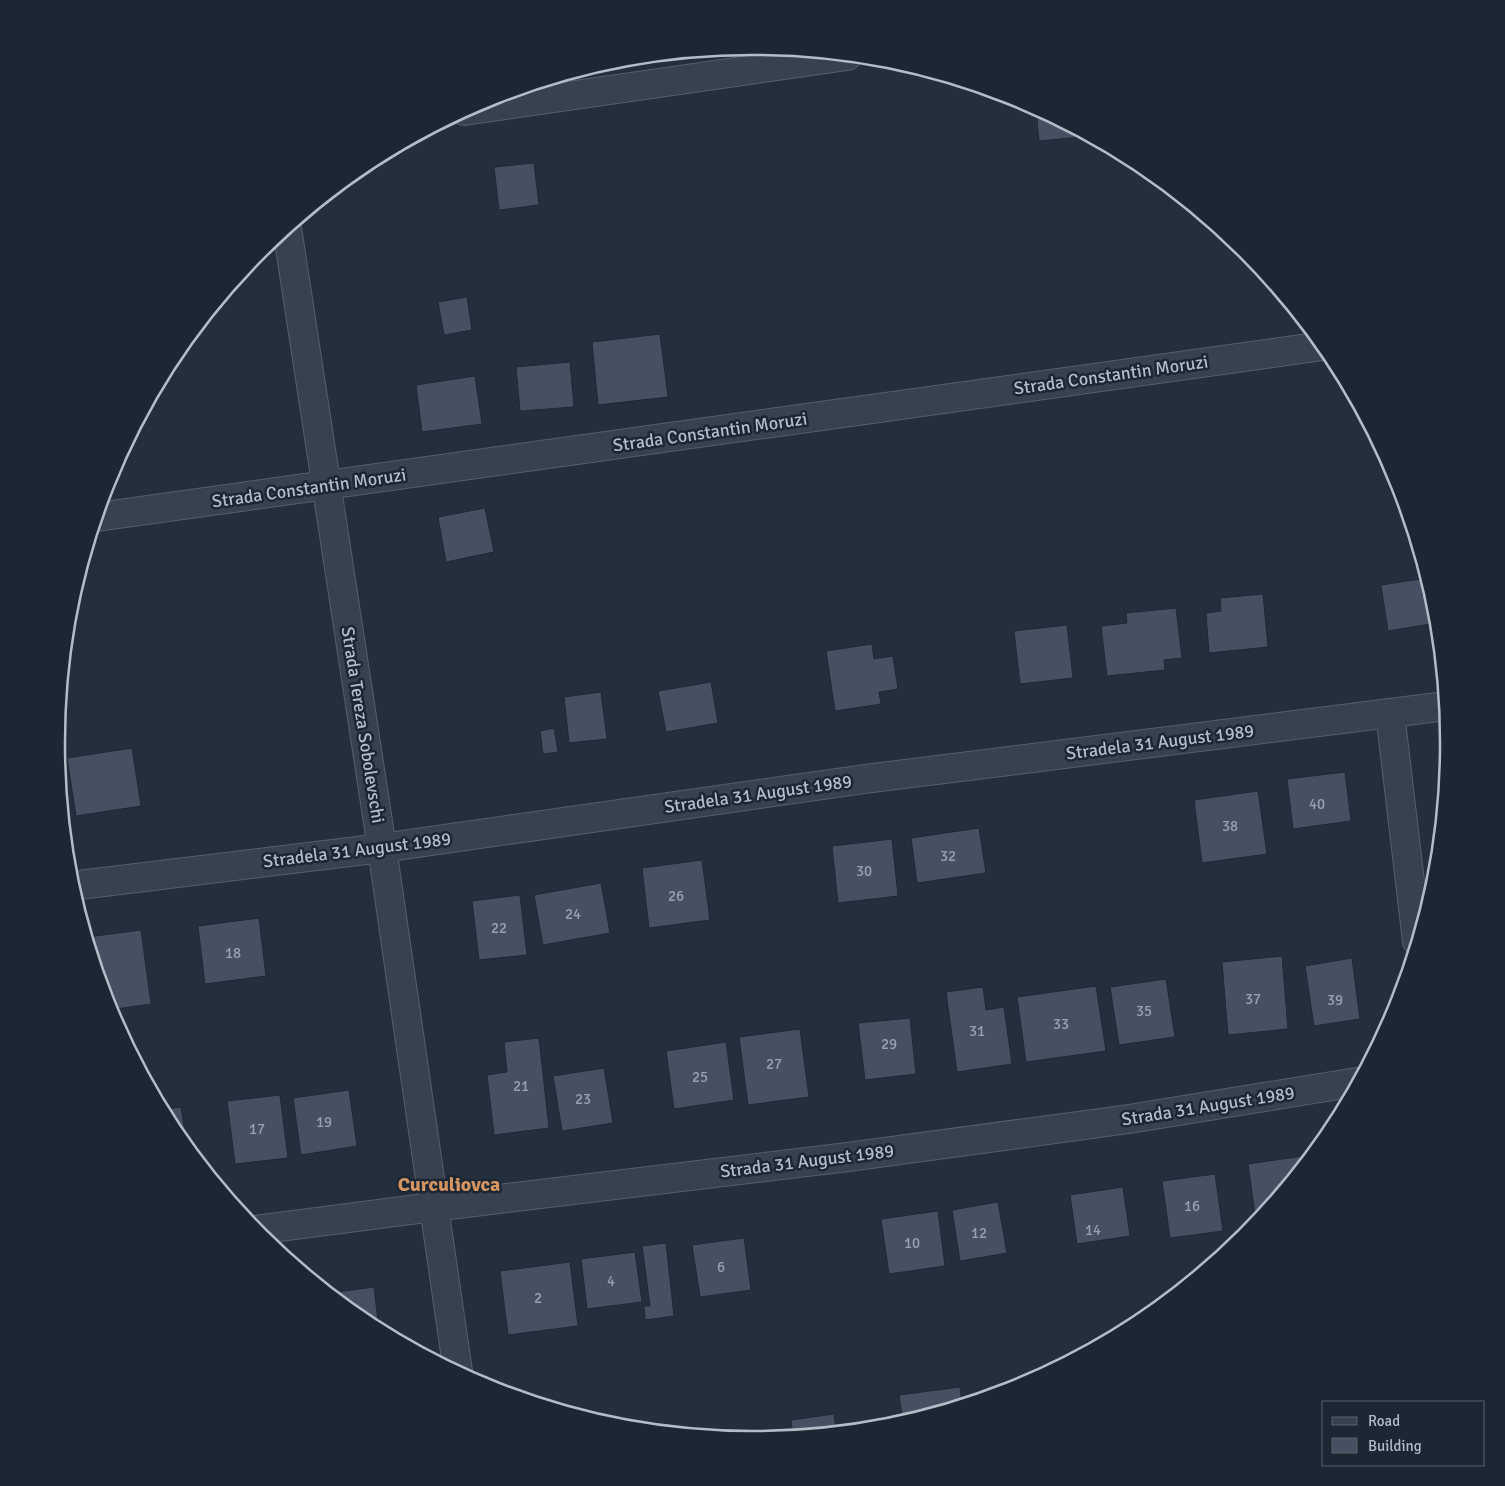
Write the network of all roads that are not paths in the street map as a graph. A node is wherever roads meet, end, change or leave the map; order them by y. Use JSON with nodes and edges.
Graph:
{"nodes":[{"id":1,"x":825,"y":59,"type":"edge"},
{"id":2,"x":488,"y":108,"type":"edge"},
{"id":3,"x":288,"y":236,"type":"edge"},
{"id":4,"x":1315,"y":347,"type":"edge"},
{"id":5,"x":327,"y":486,"type":"junction"},
{"id":6,"x":103,"y":516,"type":"edge"},
{"id":7,"x":1439,"y":707,"type":"edge"},
{"id":8,"x":1390,"y":713,"type":"junction"},
{"id":9,"x":382,"y":848,"type":"junction"},
{"id":10,"x":80,"y":885,"type":"edge"},
{"id":11,"x":1415,"y":927,"type":"edge"},
{"id":12,"x":1350,"y":1083,"type":"edge"},
{"id":13,"x":433,"y":1207,"type":"junction"},
{"id":14,"x":266,"y":1229,"type":"edge"},
{"id":15,"x":457,"y":1364,"type":"edge"}],
"edges":[{"from":1,"to":2,"type":"street"},
{"from":3,"to":5,"type":"street","name":"Strada Tereza Sobolevschi"},
{"from":4,"to":5,"type":"street","name":"Strada Constantin Moruzi"},
{"from":5,"to":6,"type":"street","name":"Strada Constantin Moruzi"},
{"from":5,"to":9,"type":"street","name":"Strada Tereza Sobolevschi"},
{"from":7,"to":8,"type":"street","name":"Stradela 31 August 1989"},
{"from":8,"to":9,"type":"street","name":"Stradela 31 August 1989"},
{"from":8,"to":11,"type":"street"},
{"from":9,"to":10,"type":"street","name":"Stradela 31 August 1989"},
{"from":9,"to":13,"type":"street","name":"Strada Tereza Sobolevschi"},
{"from":12,"to":13,"type":"street","name":"Strada 31 August 1989"},
{"from":13,"to":14,"type":"street","name":"Strada 31 August 1989"},
{"from":13,"to":15,"type":"street","name":"Strada Tereza Sobolevschi"}]}
